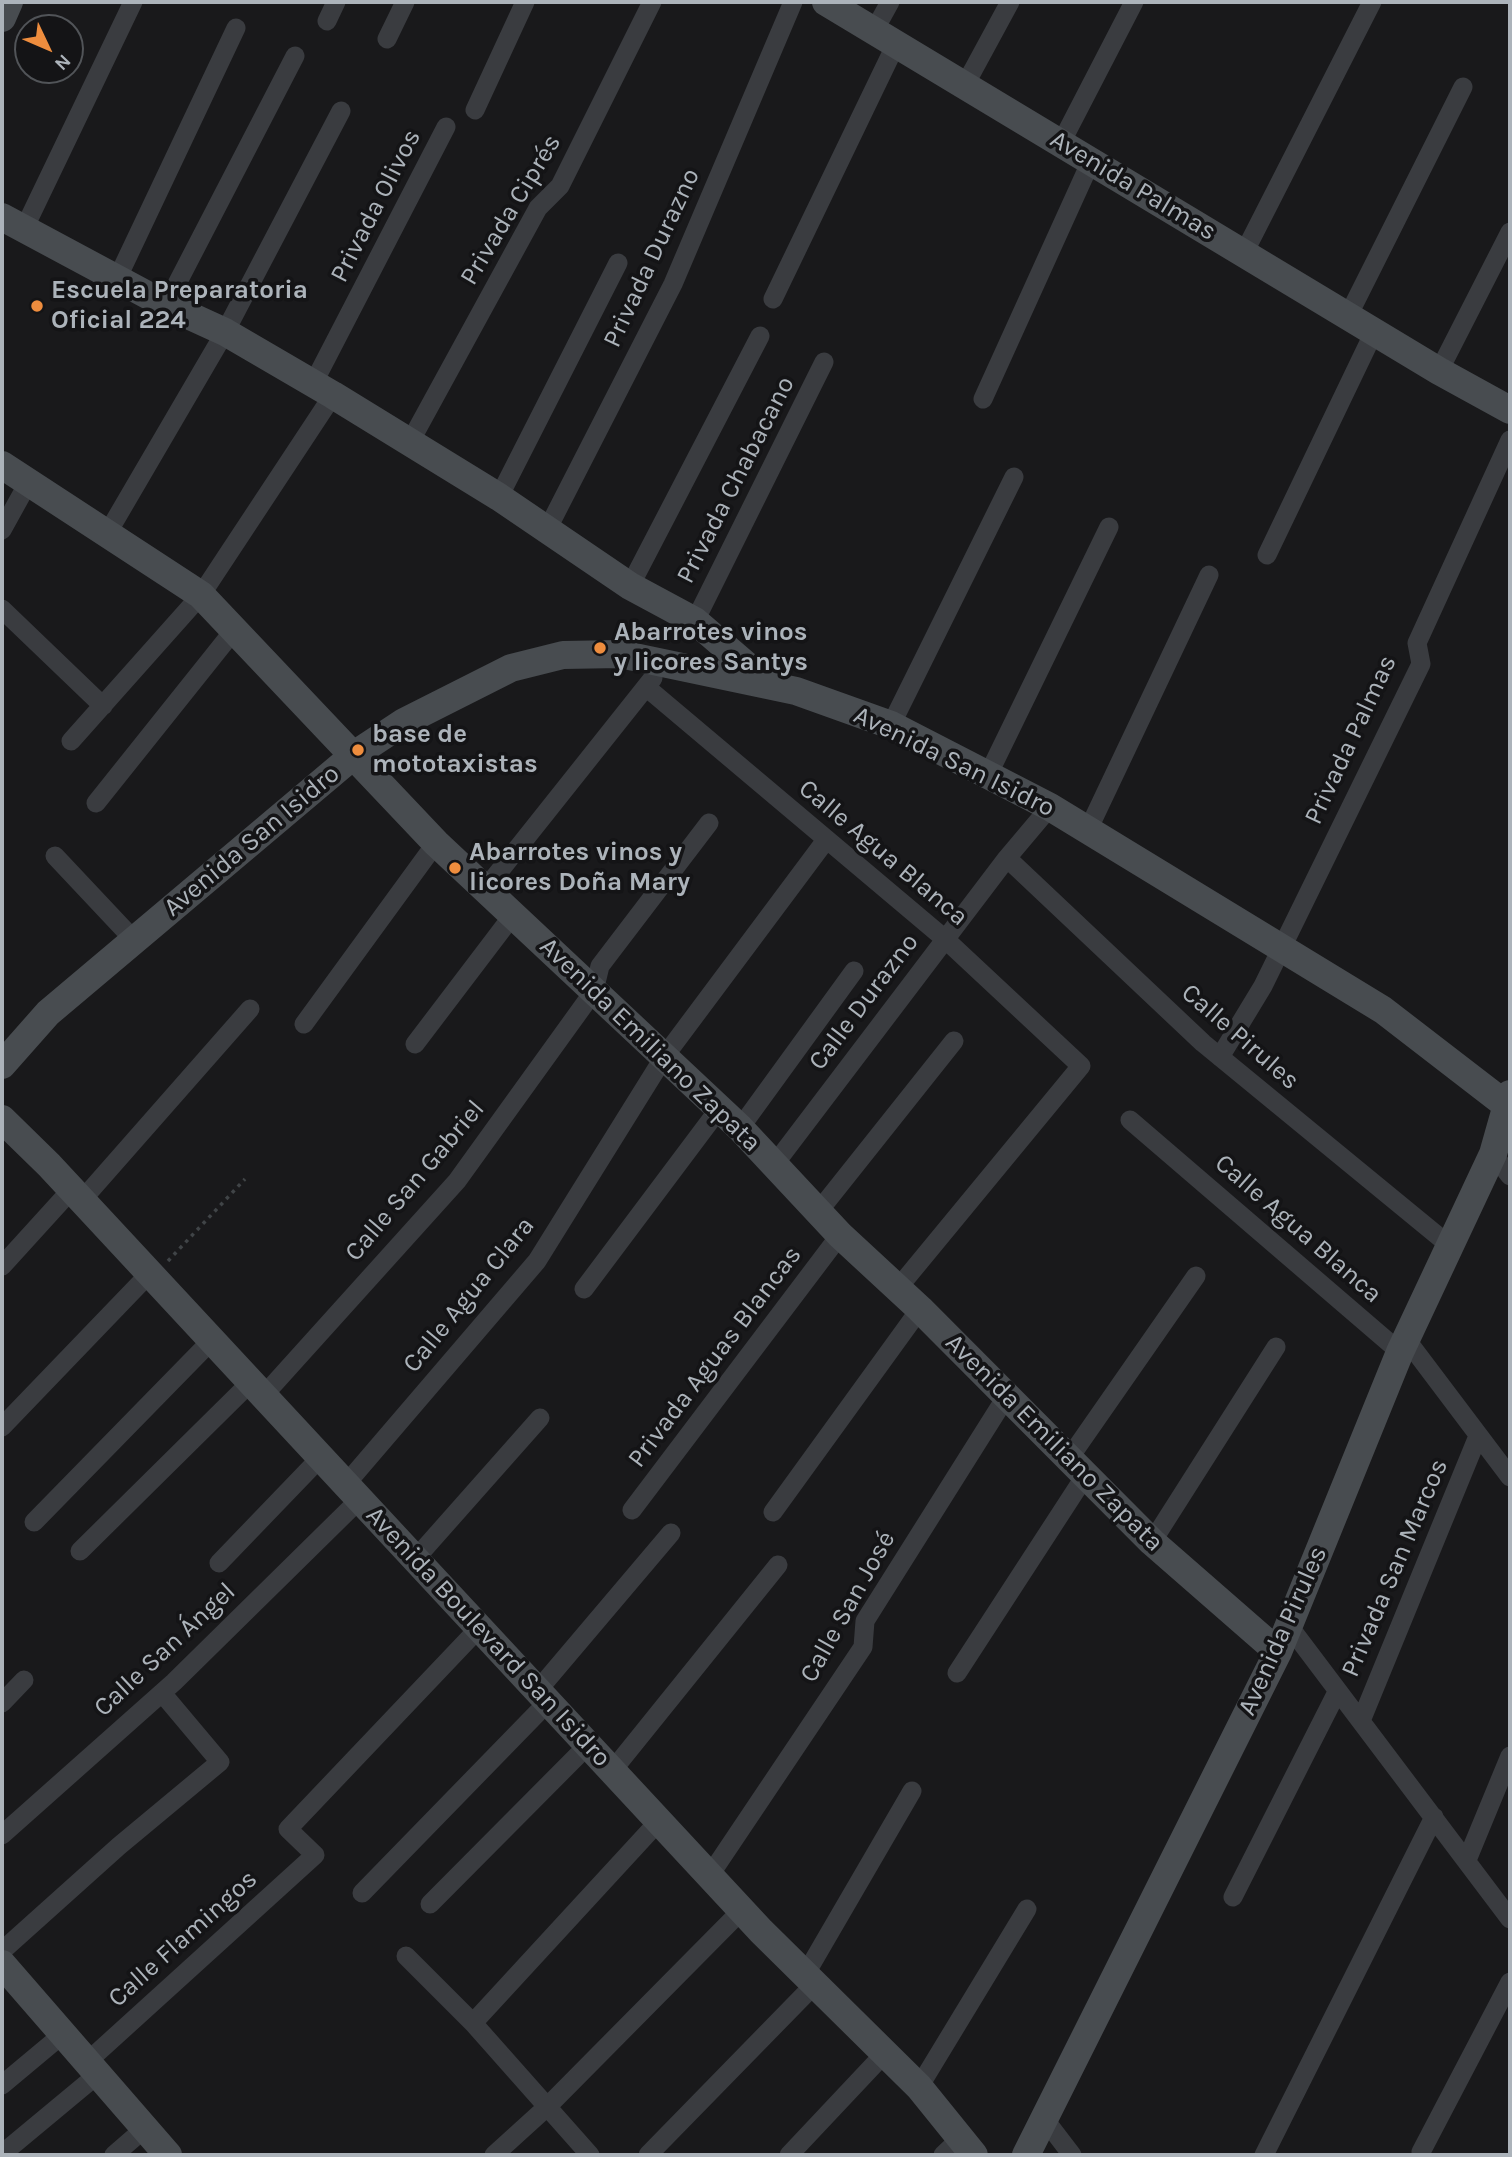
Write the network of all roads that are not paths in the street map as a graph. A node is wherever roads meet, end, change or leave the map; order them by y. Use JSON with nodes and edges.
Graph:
{"nodes":[{"id":1,"x":9,"y":2,"type":"edge"},
{"id":2,"x":133,"y":2,"type":"edge"},
{"id":3,"x":336,"y":2,"type":"edge"},
{"id":4,"x":405,"y":2,"type":"edge"},
{"id":5,"x":525,"y":2,"type":"edge"},
{"id":6,"x":652,"y":2,"type":"edge"},
{"id":7,"x":793,"y":2,"type":"edge"},
{"id":8,"x":826,"y":2,"type":"edge"},
{"id":9,"x":890,"y":2,"type":"edge"},
{"id":10,"x":1010,"y":2,"type":"edge"},
{"id":11,"x":1134,"y":2,"type":"edge"},
{"id":12,"x":1372,"y":2,"type":"edge"},
{"id":13,"x":2,"y":18,"type":"edge"},
{"id":14,"x":327,"y":21,"type":"dead end"},
{"id":15,"x":236,"y":28,"type":"dead end"},
{"id":16,"x":885,"y":37,"type":"junction"},
{"id":17,"x":387,"y":39,"type":"dead end"},
{"id":18,"x":295,"y":56,"type":"dead end"},
{"id":19,"x":965,"y":85,"type":"junction"},
{"id":20,"x":1463,"y":87,"type":"dead end"},
{"id":21,"x":475,"y":110,"type":"dead end"},
{"id":22,"x":341,"y":111,"type":"dead end"},
{"id":23,"x":446,"y":127,"type":"dead end"},
{"id":24,"x":1061,"y":143,"type":"junction"},
{"id":25,"x":1091,"y":161,"type":"junction"},
{"id":26,"x":13,"y":223,"type":"edge"},
{"id":27,"x":1510,"y":233,"type":"edge"},
{"id":28,"x":1244,"y":253,"type":"junction"},
{"id":29,"x":618,"y":263,"type":"dead end"},
{"id":30,"x":118,"y":277,"type":"junction"},
{"id":31,"x":773,"y":299,"type":"dead end"},
{"id":32,"x":166,"y":305,"type":"junction"},
{"id":33,"x":1348,"y":316,"type":"junction"},
{"id":34,"x":225,"y":332,"type":"junction"},
{"id":35,"x":1374,"y":332,"type":"junction"},
{"id":36,"x":760,"y":336,"type":"dead end"},
{"id":37,"x":824,"y":362,"type":"dead end"},
{"id":38,"x":1439,"y":371,"type":"junction"},
{"id":39,"x":323,"y":389,"type":"junction"},
{"id":40,"x":983,"y":399,"type":"dead end"},
{"id":41,"x":1510,"y":410,"type":"edge"},
{"id":42,"x":1510,"y":440,"type":"edge"},
{"id":43,"x":410,"y":442,"type":"junction"},
{"id":44,"x":2,"y":466,"type":"edge"},
{"id":45,"x":1014,"y":477,"type":"dead end"},
{"id":46,"x":28,"y":482,"type":"junction"},
{"id":47,"x":499,"y":497,"type":"junction"},
{"id":48,"x":1109,"y":527,"type":"dead end"},
{"id":49,"x":2,"y":530,"type":"edge"},
{"id":50,"x":547,"y":530,"type":"junction"},
{"id":51,"x":107,"y":534,"type":"junction"},
{"id":52,"x":1267,"y":555,"type":"dead end"},
{"id":53,"x":1209,"y":575,"type":"dead end"},
{"id":54,"x":630,"y":586,"type":"junction"},
{"id":55,"x":201,"y":595,"type":"junction"},
{"id":56,"x":2,"y":609,"type":"edge"},
{"id":57,"x":695,"y":621,"type":"junction"},
{"id":58,"x":235,"y":629,"type":"junction"},
{"id":59,"x":667,"y":661,"type":"junction"},
{"id":60,"x":768,"y":683,"type":"junction"},
{"id":61,"x":646,"y":687,"type":"junction"},
{"id":62,"x":103,"y":706,"type":"junction"},
{"id":63,"x":891,"y":725,"type":"junction"},
{"id":64,"x":71,"y":741,"type":"dead end"},
{"id":65,"x":354,"y":755,"type":"junction"},
{"id":66,"x":988,"y":775,"type":"junction"},
{"id":67,"x":96,"y":803,"type":"dead end"},
{"id":68,"x":1051,"y":807,"type":"junction"},
{"id":69,"x":709,"y":823,"type":"dead end"},
{"id":70,"x":1088,"y":830,"type":"junction"},
{"id":71,"x":826,"y":840,"type":"junction"},
{"id":72,"x":436,"y":842,"type":"junction"},
{"id":73,"x":55,"y":856,"type":"dead end"},
{"id":74,"x":1007,"y":858,"type":"junction"},
{"id":75,"x":486,"y":888,"type":"junction"},
{"id":76,"x":513,"y":915,"type":"junction"},
{"id":77,"x":945,"y":939,"type":"junction"},
{"id":78,"x":134,"y":940,"type":"junction"},
{"id":79,"x":1282,"y":946,"type":"junction"},
{"id":80,"x":853,"y":971,"type":"dead end"},
{"id":81,"x":594,"y":991,"type":"junction"},
{"id":82,"x":250,"y":1009,"type":"dead end"},
{"id":83,"x":304,"y":1024,"type":"dead end"},
{"id":84,"x":954,"y":1041,"type":"dead end"},
{"id":85,"x":415,"y":1044,"type":"dead end"},
{"id":86,"x":664,"y":1057,"type":"junction"},
{"id":87,"x":1220,"y":1057,"type":"junction"},
{"id":88,"x":2,"y":1065,"type":"edge"},
{"id":89,"x":1509,"y":1102,"type":"edge"},
{"id":90,"x":719,"y":1109,"type":"junction"},
{"id":91,"x":2,"y":1119,"type":"edge"},
{"id":92,"x":1130,"y":1120,"type":"dead end"},
{"id":93,"x":740,"y":1128,"type":"junction"},
{"id":94,"x":774,"y":1165,"type":"junction"},
{"id":95,"x":1502,"y":1165,"type":"edge"},
{"id":96,"x":77,"y":1195,"type":"junction"},
{"id":97,"x":818,"y":1212,"type":"junction"},
{"id":98,"x":839,"y":1235,"type":"junction"},
{"id":99,"x":1449,"y":1245,"type":"junction"},
{"id":100,"x":2,"y":1266,"type":"edge"},
{"id":101,"x":152,"y":1275,"type":"junction"},
{"id":102,"x":1196,"y":1276,"type":"dead end"},
{"id":103,"x":584,"y":1289,"type":"dead end"},
{"id":104,"x":898,"y":1289,"type":"junction"},
{"id":105,"x":920,"y":1309,"type":"junction"},
{"id":106,"x":212,"y":1340,"type":"junction"},
{"id":107,"x":1403,"y":1345,"type":"junction"},
{"id":108,"x":1276,"y":1347,"type":"dead end"},
{"id":109,"x":258,"y":1389,"type":"junction"},
{"id":110,"x":1006,"y":1397,"type":"junction"},
{"id":111,"x":540,"y":1418,"type":"dead end"},
{"id":112,"x":2,"y":1427,"type":"edge"},
{"id":113,"x":1478,"y":1436,"type":"junction"},
{"id":114,"x":321,"y":1457,"type":"junction"},
{"id":115,"x":1079,"y":1465,"type":"junction"},
{"id":116,"x":1510,"y":1477,"type":"edge"},
{"id":117,"x":353,"y":1492,"type":"junction"},
{"id":118,"x":632,"y":1510,"type":"dead end"},
{"id":119,"x":773,"y":1512,"type":"dead end"},
{"id":120,"x":34,"y":1522,"type":"dead end"},
{"id":121,"x":671,"y":1533,"type":"dead end"},
{"id":122,"x":1152,"y":1542,"type":"junction"},
{"id":123,"x":80,"y":1551,"type":"dead end"},
{"id":124,"x":416,"y":1558,"type":"junction"},
{"id":125,"x":219,"y":1563,"type":"dead end"},
{"id":126,"x":778,"y":1565,"type":"dead end"},
{"id":127,"x":1289,"y":1626,"type":"junction"},
{"id":128,"x":480,"y":1627,"type":"junction"},
{"id":129,"x":1278,"y":1652,"type":"junction"},
{"id":130,"x":957,"y":1673,"type":"dead end"},
{"id":131,"x":24,"y":1680,"type":"dead end"},
{"id":132,"x":1337,"y":1692,"type":"junction"},
{"id":133,"x":162,"y":1693,"type":"junction"},
{"id":134,"x":543,"y":1696,"type":"junction"},
{"id":135,"x":2,"y":1703,"type":"edge"},
{"id":136,"x":1360,"y":1721,"type":"junction"},
{"id":137,"x":588,"y":1745,"type":"junction"},
{"id":138,"x":1510,"y":1756,"type":"edge"},
{"id":139,"x":612,"y":1771,"type":"junction"},
{"id":140,"x":912,"y":1791,"type":"dead end"},
{"id":141,"x":1434,"y":1817,"type":"junction"},
{"id":142,"x":659,"y":1821,"type":"junction"},
{"id":143,"x":2,"y":1835,"type":"edge"},
{"id":144,"x":1467,"y":1860,"type":"junction"},
{"id":145,"x":709,"y":1875,"type":"junction"},
{"id":146,"x":362,"y":1893,"type":"dead end"},
{"id":147,"x":1233,"y":1897,"type":"dead end"},
{"id":148,"x":430,"y":1904,"type":"dead end"},
{"id":149,"x":1027,"y":1909,"type":"dead end"},
{"id":150,"x":742,"y":1910,"type":"junction"},
{"id":151,"x":1510,"y":1919,"type":"edge"},
{"id":152,"x":2,"y":1951,"type":"edge"},
{"id":153,"x":405,"y":1956,"type":"dead end"},
{"id":154,"x":2,"y":1964,"type":"edge"},
{"id":155,"x":810,"y":1979,"type":"junction"},
{"id":156,"x":1510,"y":1982,"type":"edge"},
{"id":157,"x":473,"y":2023,"type":"junction"},
{"id":158,"x":62,"y":2034,"type":"junction"},
{"id":159,"x":885,"y":2053,"type":"junction"},
{"id":160,"x":92,"y":2068,"type":"junction"},
{"id":161,"x":2,"y":2085,"type":"edge"},
{"id":162,"x":919,"y":2087,"type":"junction"},
{"id":163,"x":548,"y":2106,"type":"junction"},
{"id":164,"x":1046,"y":2121,"type":"junction"},
{"id":165,"x":144,"y":2129,"type":"junction"},
{"id":166,"x":959,"y":2150,"type":"edge"},
{"id":167,"x":1421,"y":2152,"type":"dead end"},
{"id":168,"x":2,"y":2154,"type":"edge"},
{"id":169,"x":114,"y":2155,"type":"edge"},
{"id":170,"x":168,"y":2155,"type":"edge"},
{"id":171,"x":494,"y":2155,"type":"edge"},
{"id":172,"x":590,"y":2155,"type":"edge"},
{"id":173,"x":648,"y":2155,"type":"edge"},
{"id":174,"x":789,"y":2155,"type":"edge"},
{"id":175,"x":1026,"y":2155,"type":"edge"},
{"id":176,"x":1072,"y":2155,"type":"edge"},
{"id":177,"x":1264,"y":2155,"type":"edge"}],
"edges":[{"from":1,"to":13,"type":"main road"},
{"from":2,"to":26,"type":"street"},
{"from":3,"to":14,"type":"street"},
{"from":4,"to":17,"type":"street"},
{"from":5,"to":21,"type":"street"},
{"from":6,"to":43,"type":"street","name":"Privada Ciprés"},
{"from":7,"to":50,"type":"street","name":"Privada Durazno"},
{"from":8,"to":16,"type":"main road","name":"Avenida Palmas"},
{"from":9,"to":16,"type":"street"},
{"from":10,"to":19,"type":"street"},
{"from":11,"to":24,"type":"street"},
{"from":12,"to":28,"type":"street"},
{"from":15,"to":30,"type":"street"},
{"from":16,"to":19,"type":"main road","name":"Avenida Palmas"},
{"from":16,"to":31,"type":"street"},
{"from":18,"to":32,"type":"street"},
{"from":19,"to":24,"type":"main road","name":"Avenida Palmas"},
{"from":20,"to":33,"type":"street"},
{"from":22,"to":34,"type":"street"},
{"from":23,"to":39,"type":"street","name":"Privada Olivos"},
{"from":24,"to":25,"type":"main road","name":"Avenida Palmas"},
{"from":25,"to":28,"type":"main road","name":"Avenida Palmas"},
{"from":25,"to":40,"type":"street"},
{"from":26,"to":30,"type":"main road"},
{"from":27,"to":38,"type":"street"},
{"from":28,"to":33,"type":"main road","name":"Avenida Palmas"},
{"from":29,"to":47,"type":"street"},
{"from":30,"to":32,"type":"main road"},
{"from":32,"to":34,"type":"main road"},
{"from":33,"to":35,"type":"main road","name":"Avenida Palmas"},
{"from":34,"to":39,"type":"main road"},
{"from":34,"to":51,"type":"street"},
{"from":35,"to":38,"type":"main road","name":"Avenida Palmas"},
{"from":35,"to":52,"type":"street"},
{"from":36,"to":54,"type":"street"},
{"from":37,"to":57,"type":"street","name":"Privada Chabacano"},
{"from":38,"to":41,"type":"main road","name":"Avenida Palmas"},
{"from":39,"to":43,"type":"main road"},
{"from":39,"to":55,"type":"street","name":"Privada Olivos"},
{"from":42,"to":79,"type":"street","name":"Privada Palmas"},
{"from":43,"to":47,"type":"main road"},
{"from":44,"to":46,"type":"main road","name":"Avenida Emiliano Zapata"},
{"from":45,"to":63,"type":"street"},
{"from":46,"to":49,"type":"street"},
{"from":46,"to":51,"type":"main road","name":"Avenida Emiliano Zapata"},
{"from":47,"to":50,"type":"main road"},
{"from":48,"to":66,"type":"street"},
{"from":50,"to":54,"type":"main road"},
{"from":51,"to":55,"type":"main road","name":"Avenida Emiliano Zapata"},
{"from":53,"to":70,"type":"street"},
{"from":54,"to":57,"type":"main road"},
{"from":55,"to":58,"type":"main road","name":"Avenida Emiliano Zapata"},
{"from":55,"to":62,"type":"street","name":"Privada Olivos"},
{"from":56,"to":62,"type":"street"},
{"from":57,"to":60,"type":"main road"},
{"from":58,"to":65,"type":"main road","name":"Avenida Emiliano Zapata"},
{"from":58,"to":67,"type":"street"},
{"from":59,"to":60,"type":"main road","name":"Avenida San Isidro"},
{"from":59,"to":61,"type":"street"},
{"from":59,"to":65,"type":"main road","name":"Avenida San Isidro"},
{"from":60,"to":63,"type":"main road","name":"Avenida San Isidro"},
{"from":61,"to":71,"type":"street","name":"Calle Agua Blanca"},
{"from":61,"to":75,"type":"street"},
{"from":62,"to":64,"type":"street","name":"Privada Olivos"},
{"from":63,"to":66,"type":"main road","name":"Avenida San Isidro"},
{"from":65,"to":72,"type":"main road","name":"Avenida Emiliano Zapata"},
{"from":65,"to":78,"type":"main road","name":"Avenida San Isidro"},
{"from":66,"to":68,"type":"main road","name":"Avenida San Isidro"},
{"from":68,"to":70,"type":"main road","name":"Avenida San Isidro"},
{"from":68,"to":74,"type":"street","name":"Calle Durazno"},
{"from":69,"to":81,"type":"street","name":"Calle San Gabriel"},
{"from":70,"to":79,"type":"main road","name":"Avenida San Isidro"},
{"from":71,"to":77,"type":"street","name":"Calle Agua Blanca"},
{"from":71,"to":86,"type":"street","name":"Calle Agua Clara"},
{"from":72,"to":75,"type":"main road","name":"Avenida Emiliano Zapata"},
{"from":72,"to":83,"type":"street"},
{"from":73,"to":78,"type":"street"},
{"from":74,"to":77,"type":"street","name":"Calle Durazno"},
{"from":74,"to":87,"type":"street","name":"Calle Pirules"},
{"from":75,"to":76,"type":"main road","name":"Avenida Emiliano Zapata"},
{"from":76,"to":81,"type":"main road","name":"Avenida Emiliano Zapata"},
{"from":76,"to":85,"type":"street"},
{"from":77,"to":94,"type":"street","name":"Calle Durazno"},
{"from":77,"to":104,"type":"street","name":"Calle Agua Blanca"},
{"from":78,"to":88,"type":"main road","name":"Avenida San Isidro"},
{"from":79,"to":87,"type":"street","name":"Privada Palmas"},
{"from":79,"to":89,"type":"main road","name":"Avenida San Isidro"},
{"from":80,"to":93,"type":"street"},
{"from":81,"to":86,"type":"main road","name":"Avenida Emiliano Zapata"},
{"from":81,"to":109,"type":"street","name":"Calle San Gabriel"},
{"from":82,"to":96,"type":"street"},
{"from":84,"to":97,"type":"street"},
{"from":86,"to":90,"type":"main road","name":"Avenida Emiliano Zapata"},
{"from":86,"to":117,"type":"street","name":"Calle Agua Clara"},
{"from":87,"to":99,"type":"street","name":"Calle Pirules"},
{"from":89,"to":95,"type":"main road","name":"Avenida Pirules"},
{"from":90,"to":93,"type":"main road","name":"Avenida Emiliano Zapata"},
{"from":90,"to":103,"type":"street"},
{"from":91,"to":96,"type":"main road","name":"Avenida Boulevard San Isidro"},
{"from":92,"to":107,"type":"street","name":"Calle Agua Blanca"},
{"from":93,"to":94,"type":"main road","name":"Avenida Emiliano Zapata"},
{"from":94,"to":97,"type":"main road","name":"Avenida Emiliano Zapata"},
{"from":95,"to":99,"type":"main road","name":"Avenida Pirules"},
{"from":96,"to":100,"type":"street"},
{"from":96,"to":101,"type":"main road","name":"Avenida Boulevard San Isidro"},
{"from":97,"to":98,"type":"main road","name":"Avenida Emiliano Zapata"},
{"from":98,"to":104,"type":"main road","name":"Avenida Emiliano Zapata"},
{"from":98,"to":118,"type":"street","name":"Privada Aguas Blancas"},
{"from":99,"to":107,"type":"main road","name":"Avenida Pirules"},
{"from":101,"to":106,"type":"main road","name":"Avenida Boulevard San Isidro"},
{"from":101,"to":112,"type":"street"},
{"from":102,"to":115,"type":"street"},
{"from":104,"to":105,"type":"main road","name":"Avenida Emiliano Zapata"},
{"from":105,"to":110,"type":"main road","name":"Avenida Emiliano Zapata"},
{"from":105,"to":119,"type":"street"},
{"from":106,"to":109,"type":"main road","name":"Avenida Boulevard San Isidro"},
{"from":106,"to":120,"type":"street"},
{"from":107,"to":113,"type":"street","name":"Calle Agua Blanca"},
{"from":107,"to":127,"type":"main road","name":"Avenida Pirules"},
{"from":108,"to":122,"type":"street"},
{"from":109,"to":114,"type":"main road","name":"Avenida Boulevard San Isidro"},
{"from":109,"to":123,"type":"street","name":"Calle San Gabriel"},
{"from":110,"to":115,"type":"main road","name":"Avenida Emiliano Zapata"},
{"from":110,"to":145,"type":"street","name":"Calle San José"},
{"from":111,"to":124,"type":"street"},
{"from":113,"to":116,"type":"street","name":"Calle Agua Blanca"},
{"from":113,"to":136,"type":"street","name":"Privada San Marcos"},
{"from":114,"to":117,"type":"main road","name":"Avenida Boulevard San Isidro"},
{"from":114,"to":125,"type":"street"},
{"from":115,"to":122,"type":"main road","name":"Avenida Emiliano Zapata"},
{"from":115,"to":130,"type":"street"},
{"from":117,"to":124,"type":"main road","name":"Avenida Boulevard San Isidro"},
{"from":117,"to":133,"type":"street","name":"Calle San Ángel"},
{"from":121,"to":134,"type":"street"},
{"from":122,"to":129,"type":"main road","name":"Avenida Emiliano Zapata"},
{"from":124,"to":128,"type":"main road","name":"Avenida Boulevard San Isidro"},
{"from":126,"to":139,"type":"street"},
{"from":127,"to":129,"type":"main road","name":"Avenida Pirules"},
{"from":127,"to":132,"type":"street"},
{"from":128,"to":134,"type":"main road","name":"Avenida Boulevard San Isidro"},
{"from":128,"to":160,"type":"street","name":"Calle Flamingos"},
{"from":129,"to":164,"type":"main road","name":"Avenida Pirules"},
{"from":131,"to":135,"type":"street"},
{"from":132,"to":136,"type":"street"},
{"from":132,"to":147,"type":"street"},
{"from":133,"to":143,"type":"street","name":"Calle San Ángel"},
{"from":133,"to":152,"type":"street"},
{"from":134,"to":137,"type":"main road","name":"Avenida Boulevard San Isidro"},
{"from":134,"to":146,"type":"street"},
{"from":136,"to":141,"type":"street"},
{"from":137,"to":139,"type":"main road","name":"Avenida Boulevard San Isidro"},
{"from":137,"to":148,"type":"street"},
{"from":138,"to":144,"type":"street"},
{"from":139,"to":142,"type":"main road","name":"Avenida Boulevard San Isidro"},
{"from":140,"to":155,"type":"street"},
{"from":141,"to":144,"type":"street"},
{"from":141,"to":177,"type":"street"},
{"from":142,"to":145,"type":"main road","name":"Avenida Boulevard San Isidro"},
{"from":142,"to":157,"type":"street"},
{"from":144,"to":151,"type":"street"},
{"from":145,"to":150,"type":"main road","name":"Avenida Boulevard San Isidro"},
{"from":149,"to":162,"type":"street"},
{"from":150,"to":155,"type":"main road","name":"Avenida Boulevard San Isidro"},
{"from":150,"to":163,"type":"street"},
{"from":153,"to":157,"type":"street"},
{"from":154,"to":158,"type":"main road"},
{"from":155,"to":159,"type":"main road","name":"Avenida Boulevard San Isidro"},
{"from":155,"to":173,"type":"street"},
{"from":156,"to":167,"type":"street"},
{"from":157,"to":163,"type":"street"},
{"from":158,"to":160,"type":"main road"},
{"from":158,"to":161,"type":"street"},
{"from":159,"to":162,"type":"main road","name":"Avenida Boulevard San Isidro"},
{"from":159,"to":174,"type":"street"},
{"from":160,"to":165,"type":"main road"},
{"from":160,"to":168,"type":"street","name":"Calle Flamingos"},
{"from":162,"to":166,"type":"main road","name":"Avenida Boulevard San Isidro"},
{"from":163,"to":171,"type":"street"},
{"from":163,"to":172,"type":"street"},
{"from":164,"to":175,"type":"main road","name":"Avenida Pirules"},
{"from":164,"to":176,"type":"street"},
{"from":165,"to":169,"type":"street"},
{"from":165,"to":170,"type":"main road"}]}
